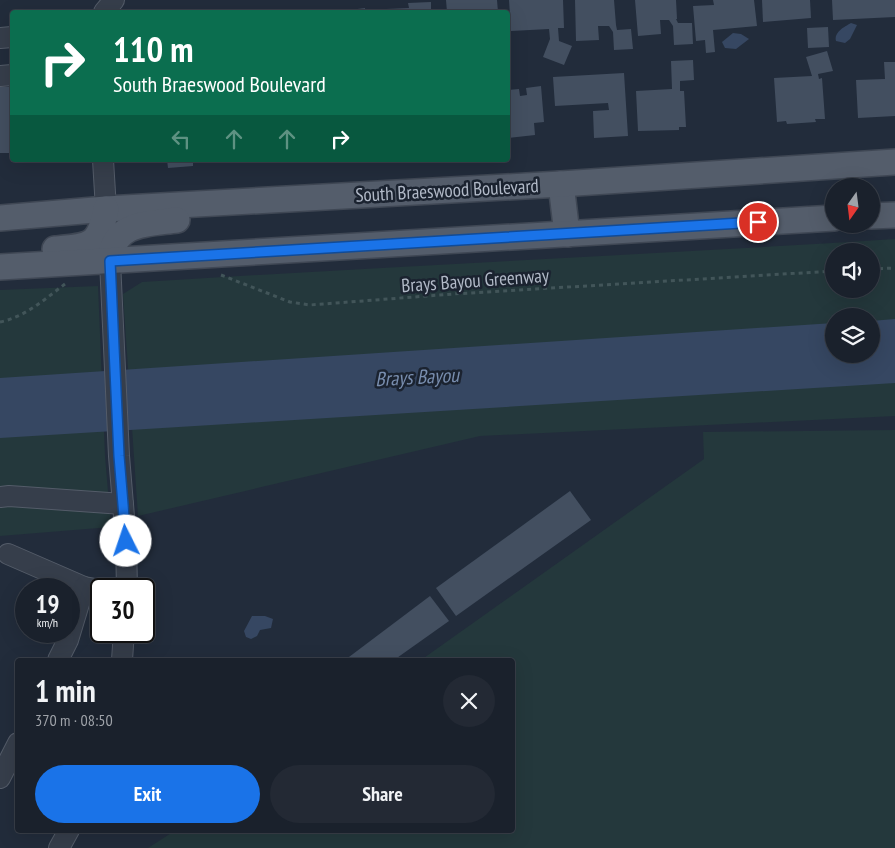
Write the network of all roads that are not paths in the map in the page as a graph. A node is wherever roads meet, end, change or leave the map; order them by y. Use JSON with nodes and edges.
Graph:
{"nodes":[{"id":1,"x":114,"y":0,"type":"edge"},
{"id":2,"x":106,"y":10,"type":"edge"},
{"id":3,"x":103,"y":162,"type":"edge"},
{"id":4,"x":895,"y":162,"type":"edge"},
{"id":5,"x":561,"y":184,"type":"junction"},
{"id":6,"x":241,"y":201,"type":"junction"},
{"id":7,"x":106,"y":209,"type":"junction"},
{"id":8,"x":895,"y":215,"type":"edge"},
{"id":9,"x":880,"y":216,"type":"edge"},
{"id":10,"x":0,"y":218,"type":"edge"},
{"id":11,"x":825,"y":219,"type":"edge"},
{"id":12,"x":567,"y":234,"type":"junction"},
{"id":13,"x":110,"y":261,"type":"junction"},
{"id":14,"x":4,"y":266,"type":"edge"},
{"id":15,"x":0,"y":497,"type":"edge"},
{"id":16,"x":124,"y":504,"type":"junction"},
{"id":17,"x":8,"y":554,"type":"dead end"},
{"id":18,"x":127,"y":578,"type":"edge"},
{"id":19,"x":90,"y":588,"type":"edge"},
{"id":20,"x":90,"y":595,"type":"edge"},
{"id":21,"x":123,"y":643,"type":"edge"},
{"id":22,"x":59,"y":658,"type":"edge"},
{"id":23,"x":122,"y":658,"type":"edge"},
{"id":24,"x":15,"y":749,"type":"edge"},
{"id":25,"x":0,"y":778,"type":"edge"},
{"id":26,"x":67,"y":833,"type":"edge"},
{"id":27,"x":59,"y":848,"type":"edge"}],
"edges":[{"from":1,"to":2,"type":"street"},
{"from":3,"to":7,"type":"street"},
{"from":4,"to":5,"type":"main road","name":"South Braeswood Boulevard"},
{"from":5,"to":6,"type":"main road","name":"South Braeswood Boulevard"},
{"from":5,"to":12,"type":"main road"},
{"from":6,"to":7,"type":"main road","name":"South Braeswood Boulevard"},
{"from":6,"to":13,"type":"main road"},
{"from":7,"to":10,"type":"main road","name":"South Braeswood Boulevard"},
{"from":7,"to":14,"type":"main road"},
{"from":8,"to":9,"type":"main road"},
{"from":11,"to":12,"type":"main road"},
{"from":12,"to":13,"type":"main road"},
{"from":13,"to":14,"type":"main road"},
{"from":13,"to":16,"type":"street"},
{"from":15,"to":16,"type":"street"},
{"from":16,"to":18,"type":"street"},
{"from":17,"to":19,"type":"street"},
{"from":20,"to":22,"type":"street"},
{"from":21,"to":23,"type":"street"},
{"from":24,"to":25,"type":"street"},
{"from":26,"to":27,"type":"street"}]}
